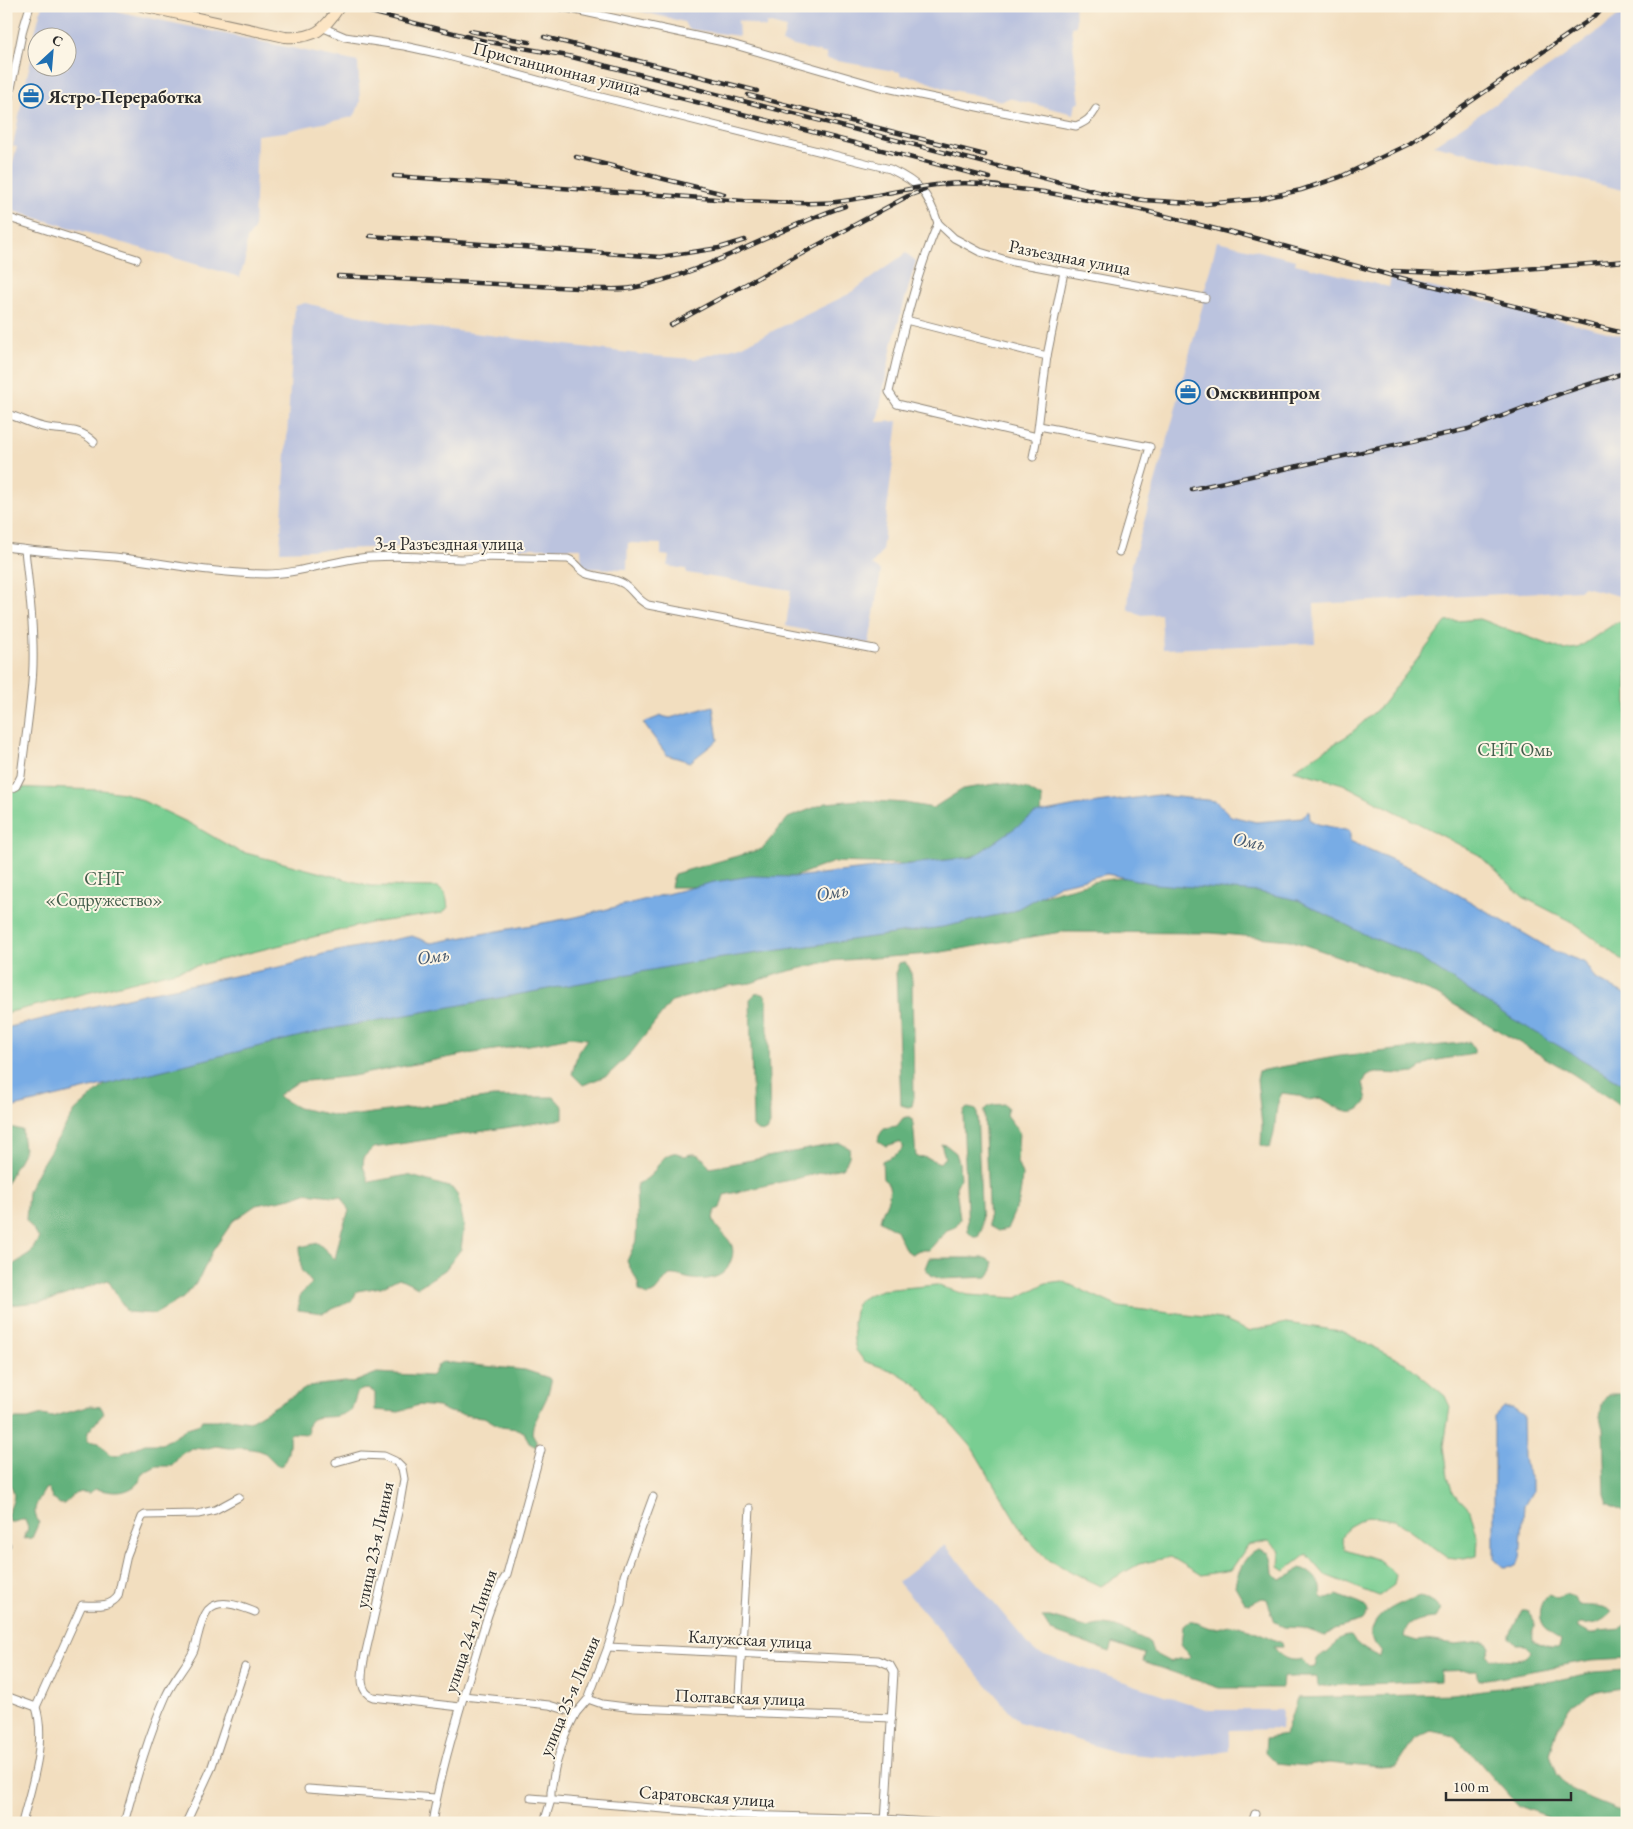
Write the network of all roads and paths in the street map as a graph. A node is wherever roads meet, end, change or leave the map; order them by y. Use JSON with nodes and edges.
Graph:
{"nodes":[{"id":1,"x":30,"y":6,"type":"edge"},
{"id":2,"x":142,"y":6,"type":"edge"},
{"id":3,"x":340,"y":6,"type":"edge"},
{"id":4,"x":557,"y":6,"type":"edge"},
{"id":5,"x":324,"y":28,"type":"junction"},
{"id":6,"x":1096,"y":109,"type":"dead end"},
{"id":7,"x":6,"y":113,"type":"edge"},
{"id":8,"x":6,"y":217,"type":"edge"},
{"id":9,"x":938,"y":223,"type":"junction"},
{"id":10,"x":137,"y":259,"type":"dead end"},
{"id":11,"x":1064,"y":272,"type":"junction"},
{"id":12,"x":1205,"y":298,"type":"dead end"},
{"id":13,"x":906,"y":320,"type":"junction"},
{"id":14,"x":1046,"y":356,"type":"junction"},
{"id":15,"x":6,"y":414,"type":"edge"},
{"id":16,"x":1038,"y":426,"type":"junction"},
{"id":17,"x":1037,"y":437,"type":"junction"},
{"id":18,"x":94,"y":442,"type":"dead end"},
{"id":19,"x":1033,"y":458,"type":"dead end"},
{"id":20,"x":6,"y":547,"type":"edge"},
{"id":21,"x":25,"y":550,"type":"junction"},
{"id":22,"x":1119,"y":552,"type":"dead end"},
{"id":23,"x":874,"y":649,"type":"dead end"},
{"id":24,"x":6,"y":791,"type":"edge"},
{"id":25,"x":541,"y":1450,"type":"dead end"},
{"id":26,"x":336,"y":1462,"type":"dead end"},
{"id":27,"x":239,"y":1497,"type":"dead end"},
{"id":28,"x":653,"y":1497,"type":"dead end"},
{"id":29,"x":750,"y":1508,"type":"dead end"},
{"id":30,"x":255,"y":1612,"type":"dead end"},
{"id":31,"x":608,"y":1647,"type":"junction"},
{"id":32,"x":741,"y":1653,"type":"junction"},
{"id":33,"x":245,"y":1667,"type":"dead end"},
{"id":34,"x":6,"y":1696,"type":"edge"},
{"id":35,"x":464,"y":1696,"type":"junction"},
{"id":36,"x":588,"y":1699,"type":"junction"},
{"id":37,"x":36,"y":1707,"type":"junction"},
{"id":38,"x":460,"y":1707,"type":"junction"},
{"id":39,"x":738,"y":1712,"type":"junction"},
{"id":40,"x":576,"y":1713,"type":"junction"},
{"id":41,"x":892,"y":1718,"type":"junction"},
{"id":42,"x":308,"y":1789,"type":"dead end"},
{"id":43,"x":436,"y":1798,"type":"junction"},
{"id":44,"x":531,"y":1798,"type":"dead end"},
{"id":45,"x":551,"y":1800,"type":"junction"},
{"id":46,"x":1255,"y":1814,"type":"dead end"},
{"id":47,"x":736,"y":1819,"type":"edge"},
{"id":48,"x":885,"y":1821,"type":"edge"},
{"id":49,"x":22,"y":1823,"type":"edge"},
{"id":50,"x":124,"y":1823,"type":"edge"},
{"id":51,"x":186,"y":1823,"type":"edge"},
{"id":52,"x":432,"y":1823,"type":"edge"},
{"id":53,"x":544,"y":1823,"type":"edge"},
{"id":54,"x":941,"y":1823,"type":"edge"},
{"id":55,"x":1252,"y":1823,"type":"edge"}],
"edges":[{"from":1,"to":7,"type":"street"},
{"from":2,"to":5,"type":"main road"},
{"from":3,"to":5,"type":"main road"},
{"from":4,"to":6,"type":"street"},
{"from":5,"to":9,"type":"street","name":"Пристанционная улица"},
{"from":8,"to":10,"type":"street"},
{"from":9,"to":11,"type":"street","name":"Разъездная улица"},
{"from":9,"to":13,"type":"street"},
{"from":11,"to":12,"type":"street","name":"Разъездная улица"},
{"from":11,"to":14,"type":"street"},
{"from":13,"to":14,"type":"street"},
{"from":13,"to":17,"type":"street"},
{"from":14,"to":16,"type":"street"},
{"from":15,"to":18,"type":"street"},
{"from":16,"to":17,"type":"street"},
{"from":16,"to":22,"type":"street"},
{"from":17,"to":19,"type":"street"},
{"from":20,"to":21,"type":"street","name":"3-я Разъездная улица"},
{"from":21,"to":23,"type":"street","name":"3-я Разъездная улица"},
{"from":21,"to":24,"type":"street"},
{"from":25,"to":35,"type":"street","name":"улица 24-я Линия"},
{"from":26,"to":38,"type":"street","name":"улица 23-я Линия"},
{"from":27,"to":37,"type":"street"},
{"from":28,"to":31,"type":"street","name":"улица 25-я Линия"},
{"from":29,"to":32,"type":"street"},
{"from":30,"to":50,"type":"street"},
{"from":31,"to":32,"type":"street","name":"Калужская улица"},
{"from":31,"to":36,"type":"street","name":"улица 25-я Линия"},
{"from":32,"to":39,"type":"street"},
{"from":32,"to":41,"type":"street","name":"Калужская улица"},
{"from":33,"to":51,"type":"street"},
{"from":34,"to":37,"type":"street"},
{"from":35,"to":38,"type":"street","name":"улица 24-я Линия"},
{"from":35,"to":40,"type":"street"},
{"from":36,"to":39,"type":"street","name":"Полтавская улица"},
{"from":36,"to":40,"type":"street","name":"улица 25-я Линия"},
{"from":37,"to":49,"type":"street"},
{"from":38,"to":43,"type":"street","name":"улица 24-я Линия"},
{"from":39,"to":41,"type":"street","name":"Полтавская улица"},
{"from":40,"to":45,"type":"street","name":"улица 25-я Линия"},
{"from":41,"to":48,"type":"street"},
{"from":42,"to":43,"type":"street"},
{"from":43,"to":52,"type":"street","name":"улица 24-я Линия"},
{"from":44,"to":45,"type":"street","name":"Саратовская улица"},
{"from":45,"to":47,"type":"street","name":"Саратовская улица"},
{"from":45,"to":53,"type":"street","name":"улица 25-я Линия"},
{"from":46,"to":55,"type":"street"},
{"from":47,"to":48,"type":"street","name":"Саратовская улица"},
{"from":48,"to":54,"type":"street","name":"Саратовская улица"}]}
